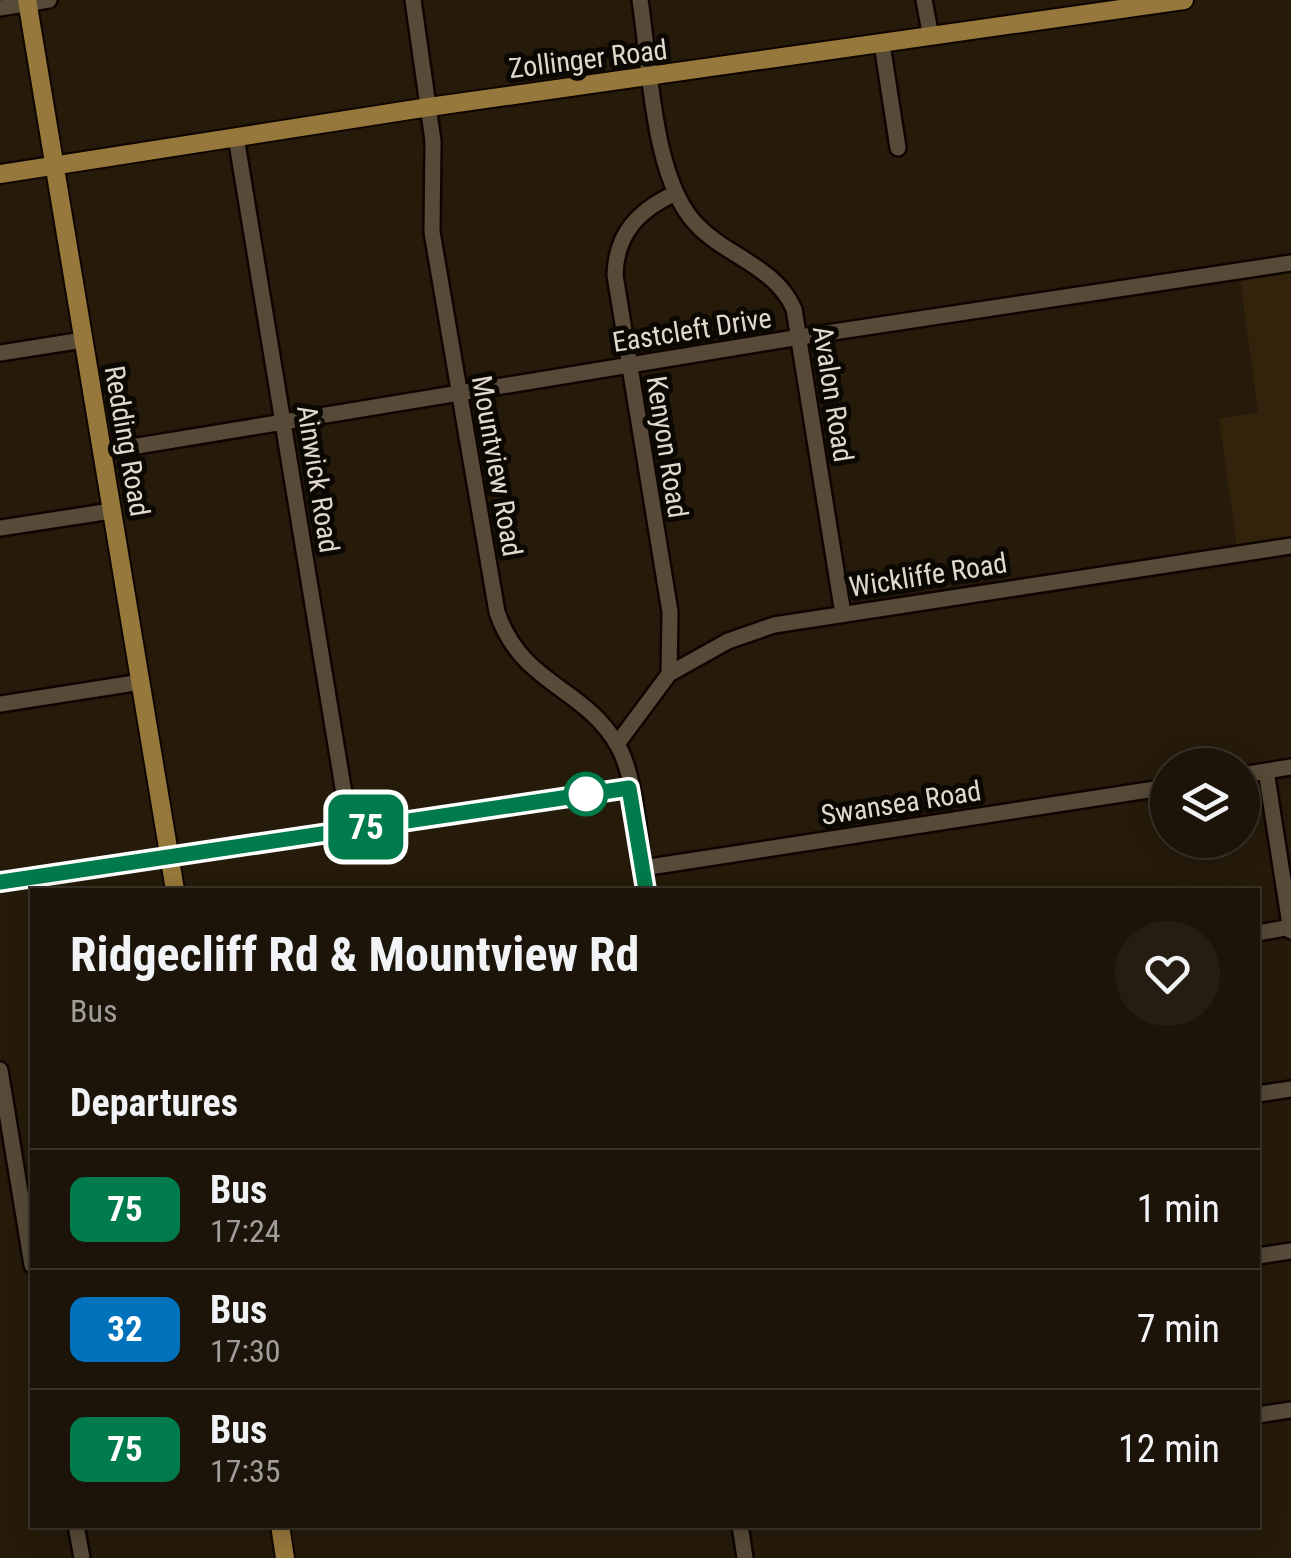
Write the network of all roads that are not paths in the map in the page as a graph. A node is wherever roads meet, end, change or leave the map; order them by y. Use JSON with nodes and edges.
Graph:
{"nodes":[{"id":1,"x":49,"y":0,"type":"edge"},
{"id":2,"x":413,"y":0,"type":"edge"},
{"id":3,"x":640,"y":0,"type":"edge"},
{"id":4,"x":924,"y":0,"type":"edge"},
{"id":5,"x":1184,"y":0,"type":"edge"},
{"id":6,"x":28,"y":2,"type":"edge"},
{"id":7,"x":0,"y":8,"type":"edge"},
{"id":8,"x":930,"y":37,"type":"junction"},
{"id":9,"x":882,"y":44,"type":"junction"},
{"id":10,"x":652,"y":78,"type":"junction"},
{"id":11,"x":430,"y":107,"type":"junction"},
{"id":12,"x":236,"y":137,"type":"junction"},
{"id":13,"x":898,"y":148,"type":"dead end"},
{"id":14,"x":56,"y":166,"type":"junction"},
{"id":15,"x":0,"y":174,"type":"edge"},
{"id":16,"x":674,"y":194,"type":"junction"},
{"id":17,"x":1291,"y":263,"type":"edge"},
{"id":18,"x":800,"y":337,"type":"junction"},
{"id":19,"x":82,"y":340,"type":"junction"},
{"id":20,"x":0,"y":353,"type":"edge"},
{"id":21,"x":629,"y":366,"type":"junction"},
{"id":22,"x":458,"y":393,"type":"junction"},
{"id":23,"x":283,"y":422,"type":"junction"},
{"id":24,"x":102,"y":452,"type":"junction"},
{"id":25,"x":111,"y":511,"type":"junction"},
{"id":26,"x":0,"y":528,"type":"edge"},
{"id":27,"x":1291,"y":546,"type":"edge"},
{"id":28,"x":842,"y":614,"type":"junction"},
{"id":29,"x":669,"y":674,"type":"junction"},
{"id":30,"x":140,"y":682,"type":"junction"},
{"id":31,"x":0,"y":704,"type":"edge"},
{"id":32,"x":617,"y":744,"type":"junction"},
{"id":33,"x":1291,"y":767,"type":"edge"},
{"id":34,"x":1266,"y":771,"type":"junction"},
{"id":35,"x":1260,"y":772,"type":"edge"},
{"id":36,"x":629,"y":788,"type":"junction"},
{"id":37,"x":1150,"y":790,"type":"edge"},
{"id":38,"x":350,"y":830,"type":"junction"},
{"id":39,"x":169,"y":856,"type":"junction"},
{"id":40,"x":642,"y":868,"type":"junction"},
{"id":41,"x":0,"y":882,"type":"edge"},
{"id":42,"x":175,"y":888,"type":"edge"},
{"id":43,"x":646,"y":888,"type":"edge"},
{"id":44,"x":1291,"y":929,"type":"edge"},
{"id":45,"x":1260,"y":932,"type":"edge"},
{"id":46,"x":0,"y":1070,"type":"edge"},
{"id":47,"x":1291,"y":1089,"type":"edge"},
{"id":48,"x":1260,"y":1094,"type":"edge"},
{"id":49,"x":1291,"y":1251,"type":"edge"},
{"id":50,"x":30,"y":1253,"type":"edge"},
{"id":51,"x":1260,"y":1256,"type":"edge"},
{"id":52,"x":1291,"y":1410,"type":"edge"},
{"id":53,"x":1260,"y":1415,"type":"edge"},
{"id":54,"x":77,"y":1528,"type":"edge"},
{"id":55,"x":280,"y":1528,"type":"edge"},
{"id":56,"x":740,"y":1528,"type":"edge"},
{"id":57,"x":744,"y":1557,"type":"edge"},
{"id":58,"x":82,"y":1558,"type":"edge"},
{"id":59,"x":285,"y":1558,"type":"edge"},
{"id":60,"x":726,"y":1558,"type":"edge"}],
"edges":[{"from":1,"to":6,"type":"street"},
{"from":2,"to":11,"type":"street","name":"Mountview Road"},
{"from":3,"to":10,"type":"street","name":"Avalon Road"},
{"from":4,"to":8,"type":"street"},
{"from":5,"to":8,"type":"main road","name":"Zollinger Road"},
{"from":6,"to":7,"type":"street"},
{"from":6,"to":14,"type":"main road","name":"Redding Road"},
{"from":8,"to":9,"type":"main road","name":"Zollinger Road"},
{"from":9,"to":10,"type":"main road","name":"Zollinger Road"},
{"from":9,"to":13,"type":"street"},
{"from":10,"to":11,"type":"main road","name":"Zollinger Road"},
{"from":10,"to":16,"type":"street","name":"Avalon Road"},
{"from":11,"to":12,"type":"main road","name":"Zollinger Road"},
{"from":11,"to":22,"type":"street","name":"Mountview Road"},
{"from":12,"to":14,"type":"main road","name":"Zollinger Road"},
{"from":12,"to":23,"type":"street","name":"Ainwick Road"},
{"from":14,"to":15,"type":"main road","name":"Zollinger Road"},
{"from":14,"to":19,"type":"main road","name":"Redding Road"},
{"from":16,"to":18,"type":"street","name":"Avalon Road"},
{"from":16,"to":21,"type":"street","name":"Kenyon Road"},
{"from":17,"to":18,"type":"street","name":"Eastcleft Drive"},
{"from":18,"to":21,"type":"street","name":"Eastcleft Drive"},
{"from":18,"to":28,"type":"street","name":"Avalon Road"},
{"from":19,"to":20,"type":"street"},
{"from":19,"to":24,"type":"main road","name":"Redding Road"},
{"from":21,"to":22,"type":"street","name":"Eastcleft Drive"},
{"from":21,"to":29,"type":"street","name":"Kenyon Road"},
{"from":22,"to":23,"type":"street","name":"Eastcleft Drive"},
{"from":22,"to":32,"type":"street","name":"Mountview Road"},
{"from":23,"to":24,"type":"street","name":"Eastcleft Drive"},
{"from":23,"to":38,"type":"street","name":"Ainwick Road"},
{"from":24,"to":25,"type":"main road","name":"Redding Road"},
{"from":25,"to":26,"type":"street"},
{"from":25,"to":30,"type":"main road","name":"Redding Road"},
{"from":27,"to":28,"type":"street","name":"Wickliffe Road"},
{"from":28,"to":29,"type":"street","name":"Wickliffe Road"},
{"from":29,"to":32,"type":"street","name":"Wickliffe Road"},
{"from":30,"to":31,"type":"street"},
{"from":30,"to":39,"type":"main road","name":"Redding Road"},
{"from":32,"to":36,"type":"street","name":"Mountview Road"},
{"from":33,"to":34,"type":"street"},
{"from":34,"to":35,"type":"street"},
{"from":34,"to":44,"type":"street"},
{"from":36,"to":38,"type":"street"},
{"from":36,"to":40,"type":"street","name":"Mountview Road"},
{"from":37,"to":40,"type":"street","name":"Swansea Road"},
{"from":38,"to":39,"type":"street"},
{"from":39,"to":41,"type":"street"},
{"from":39,"to":42,"type":"main road","name":"Redding Road"},
{"from":40,"to":43,"type":"street","name":"Mountview Road"},
{"from":44,"to":45,"type":"street"},
{"from":46,"to":50,"type":"street"},
{"from":47,"to":48,"type":"street"},
{"from":49,"to":51,"type":"street"},
{"from":52,"to":53,"type":"street"},
{"from":54,"to":58,"type":"street"},
{"from":55,"to":59,"type":"main road"},
{"from":56,"to":57,"type":"street"},
{"from":57,"to":60,"type":"street"}]}
